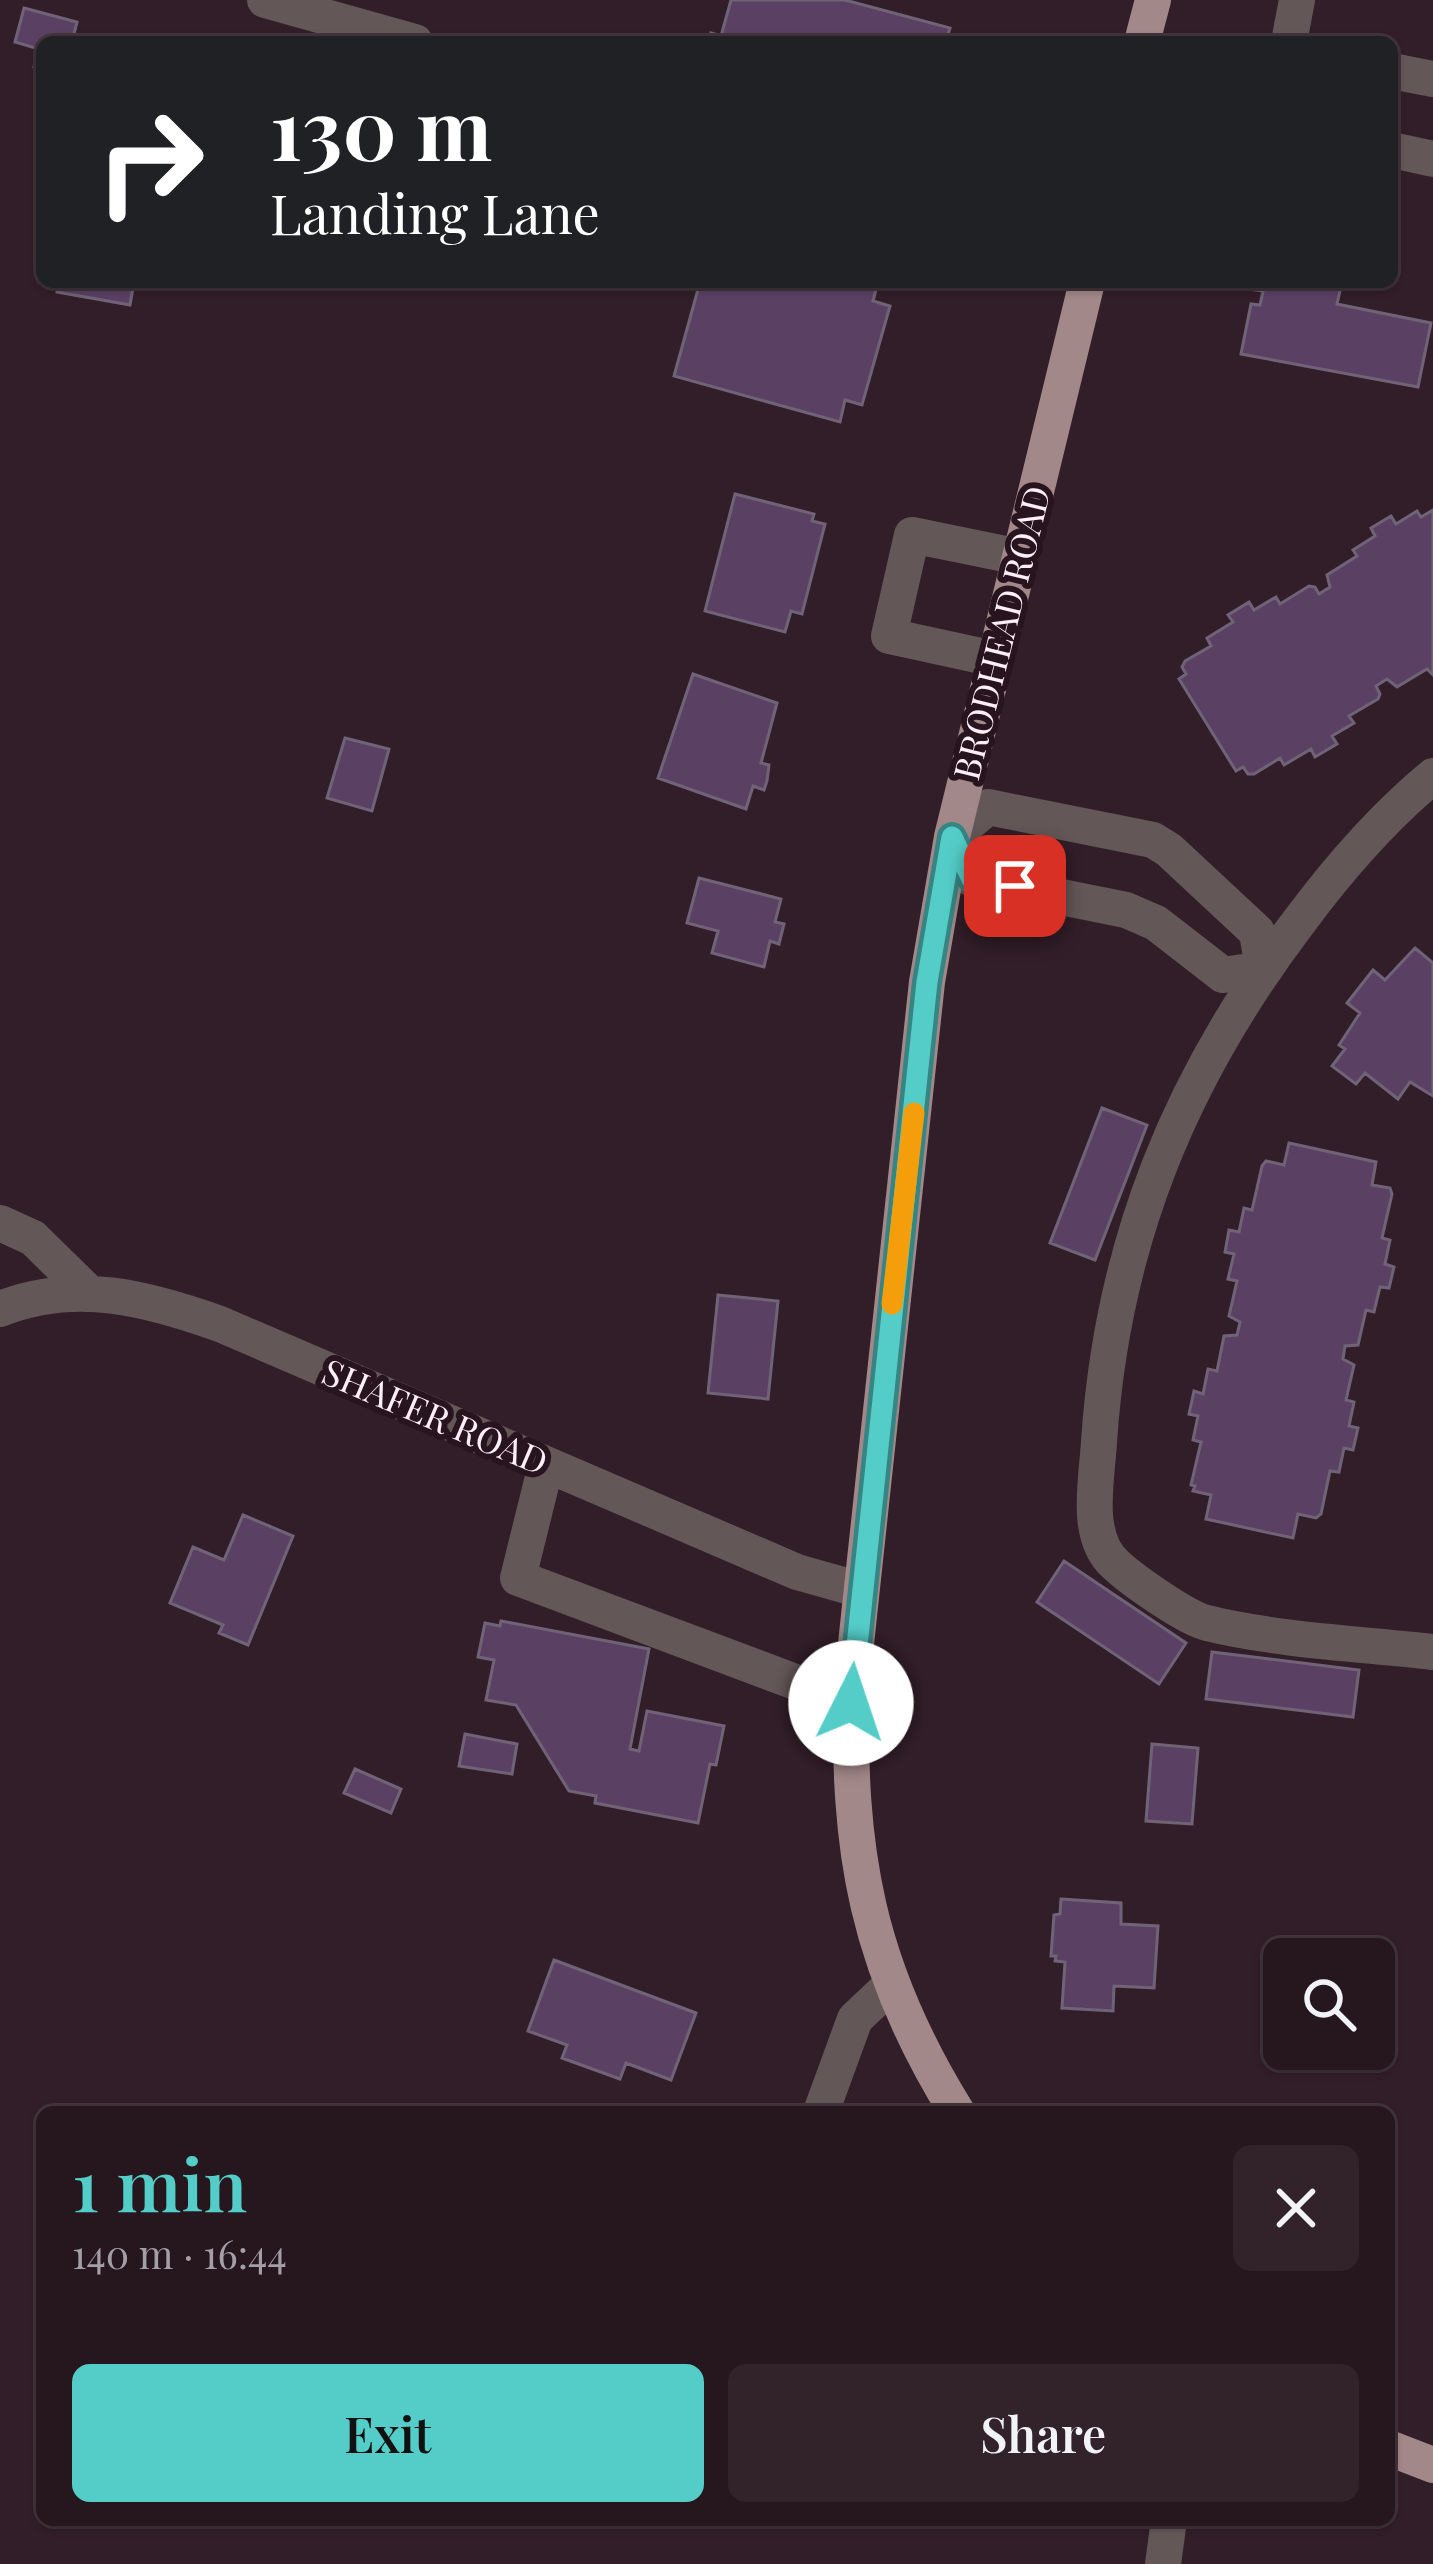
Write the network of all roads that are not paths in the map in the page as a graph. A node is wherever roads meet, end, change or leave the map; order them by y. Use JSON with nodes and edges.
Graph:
{"nodes":[{"id":1,"x":266,"y":0,"type":"edge"},
{"id":2,"x":1153,"y":0,"type":"edge"},
{"id":3,"x":1297,"y":0,"type":"edge"},
{"id":4,"x":394,"y":36,"type":"edge"},
{"id":5,"x":1144,"y":36,"type":"edge"},
{"id":6,"x":1290,"y":36,"type":"edge"},
{"id":7,"x":1398,"y":71,"type":"edge"},
{"id":8,"x":1433,"y":79,"type":"edge"},
{"id":9,"x":1398,"y":151,"type":"edge"},
{"id":10,"x":1433,"y":159,"type":"edge"},
{"id":11,"x":1086,"y":288,"type":"edge"},
{"id":12,"x":1020,"y":557,"type":"junction"},
{"id":13,"x":995,"y":659,"type":"junction"},
{"id":14,"x":1433,"y":776,"type":"edge"},
{"id":15,"x":952,"y":837,"type":"junction"},
{"id":16,"x":1263,"y":969,"type":"junction"},
{"id":17,"x":0,"y":1223,"type":"edge"},
{"id":18,"x":88,"y":1292,"type":"junction"},
{"id":19,"x":0,"y":1309,"type":"edge"},
{"id":20,"x":546,"y":1465,"type":"junction"},
{"id":21,"x":861,"y":1590,"type":"junction"},
{"id":22,"x":1433,"y":1652,"type":"edge"},
{"id":23,"x":851,"y":1703,"type":"junction"},
{"id":24,"x":892,"y":1984,"type":"junction"},
{"id":25,"x":823,"y":2106,"type":"edge"},
{"id":26,"x":954,"y":2106,"type":"edge"},
{"id":27,"x":1395,"y":2450,"type":"edge"},
{"id":28,"x":1433,"y":2465,"type":"edge"},
{"id":29,"x":1167,"y":2526,"type":"edge"},
{"id":30,"x":1163,"y":2564,"type":"edge"}],
"edges":[{"from":1,"to":4,"type":"street"},
{"from":2,"to":5,"type":"main road"},
{"from":3,"to":6,"type":"street"},
{"from":7,"to":8,"type":"street"},
{"from":9,"to":10,"type":"street"},
{"from":11,"to":12,"type":"main road","name":"BRODHEAD ROAD"},
{"from":12,"to":13,"type":"main road","name":"BRODHEAD ROAD"},
{"from":12,"to":13,"type":"street"},
{"from":13,"to":15,"type":"main road","name":"BRODHEAD ROAD"},
{"from":14,"to":16,"type":"street"},
{"from":15,"to":16,"type":"street"},
{"from":15,"to":16,"type":"street"},
{"from":15,"to":21,"type":"main road","name":"BRODHEAD ROAD"},
{"from":16,"to":22,"type":"street"},
{"from":17,"to":18,"type":"street"},
{"from":18,"to":19,"type":"street","name":"SHAFER ROAD"},
{"from":18,"to":20,"type":"street","name":"SHAFER ROAD"},
{"from":20,"to":21,"type":"street","name":"SHAFER ROAD"},
{"from":20,"to":23,"type":"street"},
{"from":21,"to":23,"type":"main road","name":"BRODHEAD ROAD"},
{"from":23,"to":24,"type":"main road","name":"BRODHEAD ROAD"},
{"from":24,"to":25,"type":"street"},
{"from":24,"to":26,"type":"main road","name":"BRODHEAD ROAD"},
{"from":27,"to":28,"type":"main road"},
{"from":29,"to":30,"type":"street"}]}
